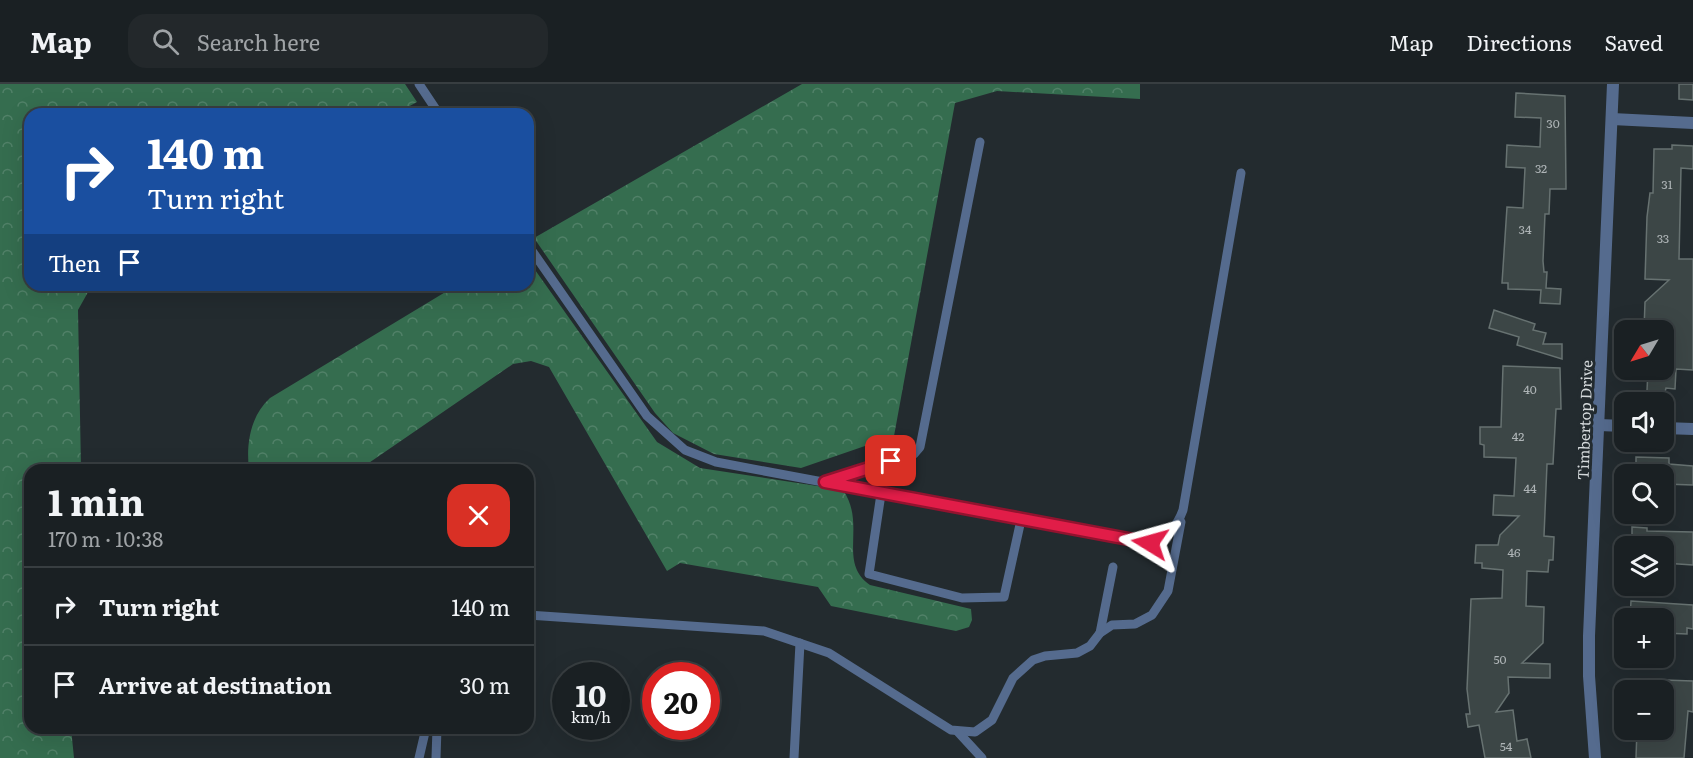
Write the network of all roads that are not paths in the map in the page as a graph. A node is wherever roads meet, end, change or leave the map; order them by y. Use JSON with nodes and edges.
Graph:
{"nodes":[{"id":1,"x":419,"y":84,"type":"edge"},
{"id":2,"x":1613,"y":84,"type":"edge"},
{"id":3,"x":435,"y":108,"type":"edge"},
{"id":4,"x":1612,"y":119,"type":"junction"},
{"id":5,"x":1693,"y":123,"type":"edge"},
{"id":6,"x":980,"y":142,"type":"dead end"},
{"id":7,"x":1241,"y":173,"type":"dead end"},
{"id":8,"x":534,"y":254,"type":"edge"},
{"id":9,"x":1599,"y":425,"type":"junction"},
{"id":10,"x":1614,"y":426,"type":"edge"},
{"id":11,"x":1674,"y":428,"type":"edge"},
{"id":12,"x":1693,"y":429,"type":"edge"},
{"id":13,"x":825,"y":482,"type":"junction"},
{"id":14,"x":881,"y":494,"type":"junction"},
{"id":15,"x":1183,"y":510,"type":"junction"},
{"id":16,"x":1021,"y":520,"type":"junction"},
{"id":17,"x":1113,"y":567,"type":"dead end"},
{"id":18,"x":534,"y":615,"type":"edge"},
{"id":19,"x":1100,"y":633,"type":"junction"},
{"id":20,"x":800,"y":643,"type":"junction"},
{"id":21,"x":958,"y":732,"type":"junction"},
{"id":22,"x":425,"y":734,"type":"edge"},
{"id":23,"x":437,"y":734,"type":"edge"},
{"id":24,"x":419,"y":758,"type":"edge"},
{"id":25,"x":436,"y":758,"type":"edge"},
{"id":26,"x":794,"y":758,"type":"edge"},
{"id":27,"x":982,"y":758,"type":"edge"},
{"id":28,"x":1595,"y":758,"type":"edge"}],
"edges":[{"from":1,"to":3,"type":"lane"},
{"from":2,"to":4,"type":"street","name":"Timbertop Drive"},
{"from":4,"to":5,"type":"street"},
{"from":4,"to":9,"type":"street","name":"Timbertop Drive"},
{"from":6,"to":13,"type":"lane"},
{"from":7,"to":15,"type":"lane"},
{"from":8,"to":13,"type":"lane"},
{"from":9,"to":10,"type":"street"},
{"from":9,"to":28,"type":"street","name":"Timbertop Drive"},
{"from":11,"to":12,"type":"street"},
{"from":13,"to":14,"type":"lane"},
{"from":14,"to":16,"type":"lane"},
{"from":14,"to":16,"type":"lane"},
{"from":15,"to":16,"type":"lane"},
{"from":15,"to":19,"type":"lane"},
{"from":17,"to":19,"type":"lane"},
{"from":18,"to":20,"type":"lane"},
{"from":19,"to":21,"type":"lane"},
{"from":20,"to":21,"type":"lane"},
{"from":20,"to":26,"type":"lane"},
{"from":21,"to":27,"type":"lane"},
{"from":22,"to":24,"type":"lane"},
{"from":23,"to":25,"type":"lane"}]}
